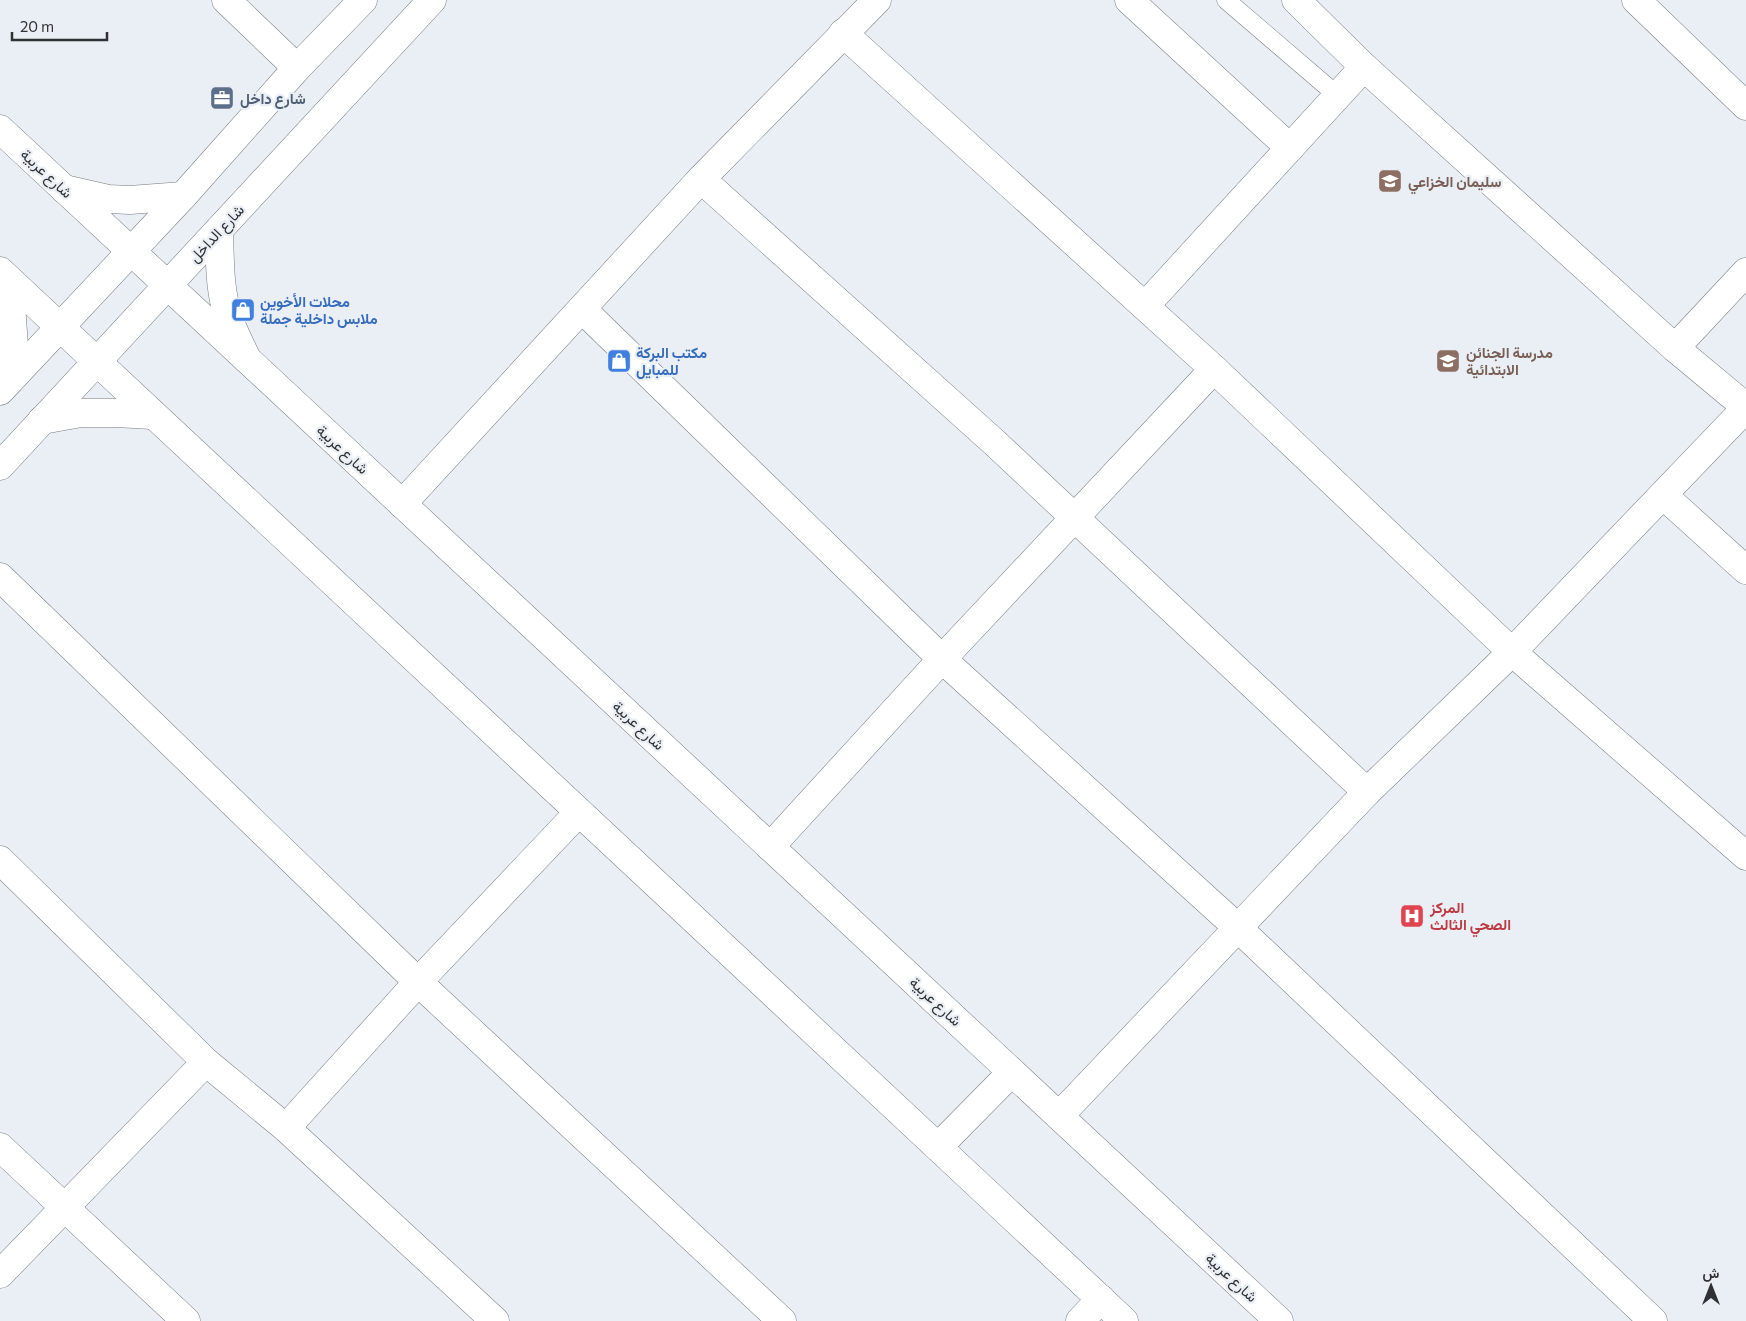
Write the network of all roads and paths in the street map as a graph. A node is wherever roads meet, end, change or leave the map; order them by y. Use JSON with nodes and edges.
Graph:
{"nodes":[{"id":1,"x":226,"y":0,"type":"edge"},
{"id":2,"x":362,"y":0,"type":"edge"},
{"id":3,"x":432,"y":0,"type":"edge"},
{"id":4,"x":876,"y":0,"type":"edge"},
{"id":5,"x":1129,"y":0,"type":"edge"},
{"id":6,"x":1226,"y":0,"type":"edge"},
{"id":7,"x":1296,"y":0,"type":"edge"},
{"id":8,"x":1636,"y":0,"type":"edge"},
{"id":9,"x":843,"y":33,"type":"junction"},
{"id":10,"x":1364,"y":67,"type":"junction"},
{"id":11,"x":297,"y":68,"type":"junction"},
{"id":12,"x":1338,"y":96,"type":"junction"},
{"id":13,"x":1746,"y":106,"type":"edge"},
{"id":14,"x":0,"y":129,"type":"edge"},
{"id":15,"x":1290,"y":148,"type":"junction"},
{"id":16,"x":701,"y":179,"type":"junction"},
{"id":17,"x":64,"y":189,"type":"junction"},
{"id":18,"x":183,"y":196,"type":"junction"},
{"id":19,"x":219,"y":230,"type":"junction"},
{"id":20,"x":130,"y":250,"type":"junction"},
{"id":21,"x":1746,"y":272,"type":"edge"},
{"id":22,"x":0,"y":273,"type":"edge"},
{"id":23,"x":168,"y":285,"type":"junction"},
{"id":24,"x":1145,"y":306,"type":"junction"},
{"id":25,"x":582,"y":309,"type":"junction"},
{"id":26,"x":60,"y":328,"type":"junction"},
{"id":27,"x":1675,"y":348,"type":"junction"},
{"id":28,"x":247,"y":359,"type":"junction"},
{"id":29,"x":97,"y":362,"type":"junction"},
{"id":30,"x":1214,"y":369,"type":"junction"},
{"id":31,"x":3,"y":388,"type":"edge"},
{"id":32,"x":1746,"y":407,"type":"edge"},
{"id":33,"x":152,"y":415,"type":"junction"},
{"id":34,"x":42,"y":420,"type":"junction"},
{"id":35,"x":0,"y":466,"type":"edge"},
{"id":36,"x":1663,"y":496,"type":"junction"},
{"id":37,"x":402,"y":504,"type":"junction"},
{"id":38,"x":1074,"y":517,"type":"junction"},
{"id":39,"x":1746,"y":570,"type":"edge"},
{"id":40,"x":0,"y":577,"type":"edge"},
{"id":41,"x":1512,"y":652,"type":"junction"},
{"id":42,"x":942,"y":659,"type":"junction"},
{"id":43,"x":1367,"y":792,"type":"junction"},
{"id":44,"x":579,"y":812,"type":"junction"},
{"id":45,"x":770,"y":847,"type":"junction"},
{"id":46,"x":1746,"y":856,"type":"edge"},
{"id":47,"x":0,"y":860,"type":"edge"},
{"id":48,"x":1238,"y":928,"type":"junction"},
{"id":49,"x":418,"y":982,"type":"junction"},
{"id":50,"x":206,"y":1062,"type":"junction"},
{"id":51,"x":1012,"y":1072,"type":"junction"},
{"id":52,"x":1059,"y":1116,"type":"junction"},
{"id":53,"x":286,"y":1128,"type":"junction"},
{"id":54,"x":938,"y":1146,"type":"junction"},
{"id":55,"x":0,"y":1147,"type":"edge"},
{"id":56,"x":64,"y":1208,"type":"junction"},
{"id":57,"x":0,"y":1274,"type":"edge"},
{"id":58,"x":1101,"y":1299,"type":"junction"},
{"id":59,"x":186,"y":1321,"type":"edge"},
{"id":60,"x":495,"y":1321,"type":"edge"},
{"id":61,"x":782,"y":1321,"type":"edge"},
{"id":62,"x":1080,"y":1321,"type":"edge"},
{"id":63,"x":1124,"y":1321,"type":"edge"},
{"id":64,"x":1279,"y":1321,"type":"edge"},
{"id":65,"x":1653,"y":1321,"type":"edge"}],
"edges":[{"from":1,"to":11,"type":"street"},
{"from":2,"to":11,"type":"street"},
{"from":3,"to":19,"type":"street","name":"شارع الداخل"},
{"from":4,"to":9,"type":"street"},
{"from":5,"to":15,"type":"street"},
{"from":6,"to":12,"type":"lane"},
{"from":7,"to":10,"type":"street"},
{"from":8,"to":13,"type":"street"},
{"from":9,"to":16,"type":"street"},
{"from":9,"to":24,"type":"street"},
{"from":10,"to":12,"type":"street"},
{"from":10,"to":27,"type":"street"},
{"from":11,"to":18,"type":"street"},
{"from":12,"to":15,"type":"street"},
{"from":14,"to":17,"type":"street","name":"شارع عربية"},
{"from":15,"to":24,"type":"street"},
{"from":16,"to":25,"type":"street"},
{"from":16,"to":38,"type":"street"},
{"from":17,"to":18,"type":"street"},
{"from":17,"to":20,"type":"street","name":"شارع عربية"},
{"from":18,"to":20,"type":"street"},
{"from":19,"to":23,"type":"street","name":"شارع الداخل"},
{"from":19,"to":28,"type":"street"},
{"from":20,"to":23,"type":"street","name":"شارع عربية"},
{"from":20,"to":26,"type":"street"},
{"from":21,"to":27,"type":"street"},
{"from":22,"to":26,"type":"street"},
{"from":22,"to":31,"type":"street"},
{"from":23,"to":28,"type":"street","name":"شارع عربية"},
{"from":23,"to":29,"type":"street","name":"شارع الداخل"},
{"from":24,"to":30,"type":"street"},
{"from":25,"to":37,"type":"street"},
{"from":25,"to":42,"type":"street"},
{"from":26,"to":29,"type":"street"},
{"from":26,"to":31,"type":"street"},
{"from":27,"to":32,"type":"street"},
{"from":28,"to":37,"type":"street","name":"شارع عربية"},
{"from":29,"to":33,"type":"street"},
{"from":29,"to":34,"type":"street","name":"شارع الداخل"},
{"from":30,"to":38,"type":"street"},
{"from":30,"to":41,"type":"street"},
{"from":32,"to":36,"type":"street"},
{"from":33,"to":34,"type":"street"},
{"from":33,"to":44,"type":"street"},
{"from":34,"to":35,"type":"street","name":"شارع الداخل"},
{"from":36,"to":39,"type":"street"},
{"from":36,"to":41,"type":"street"},
{"from":37,"to":45,"type":"street","name":"شارع عربية"},
{"from":38,"to":42,"type":"street"},
{"from":38,"to":43,"type":"street"},
{"from":40,"to":49,"type":"street"},
{"from":41,"to":43,"type":"street"},
{"from":41,"to":46,"type":"street"},
{"from":42,"to":45,"type":"street"},
{"from":42,"to":48,"type":"street"},
{"from":43,"to":48,"type":"street"},
{"from":44,"to":49,"type":"street"},
{"from":44,"to":54,"type":"street"},
{"from":45,"to":51,"type":"street","name":"شارع عربية"},
{"from":47,"to":50,"type":"street"},
{"from":48,"to":52,"type":"street"},
{"from":48,"to":65,"type":"street"},
{"from":49,"to":53,"type":"street"},
{"from":49,"to":61,"type":"street"},
{"from":50,"to":53,"type":"street"},
{"from":50,"to":56,"type":"street"},
{"from":51,"to":52,"type":"street","name":"شارع عربية"},
{"from":51,"to":54,"type":"street"},
{"from":52,"to":64,"type":"street","name":"شارع عربية"},
{"from":53,"to":60,"type":"street"},
{"from":54,"to":58,"type":"street"},
{"from":55,"to":56,"type":"street"},
{"from":56,"to":57,"type":"street"},
{"from":56,"to":59,"type":"street"},
{"from":58,"to":62,"type":"street"},
{"from":58,"to":63,"type":"street"}]}
